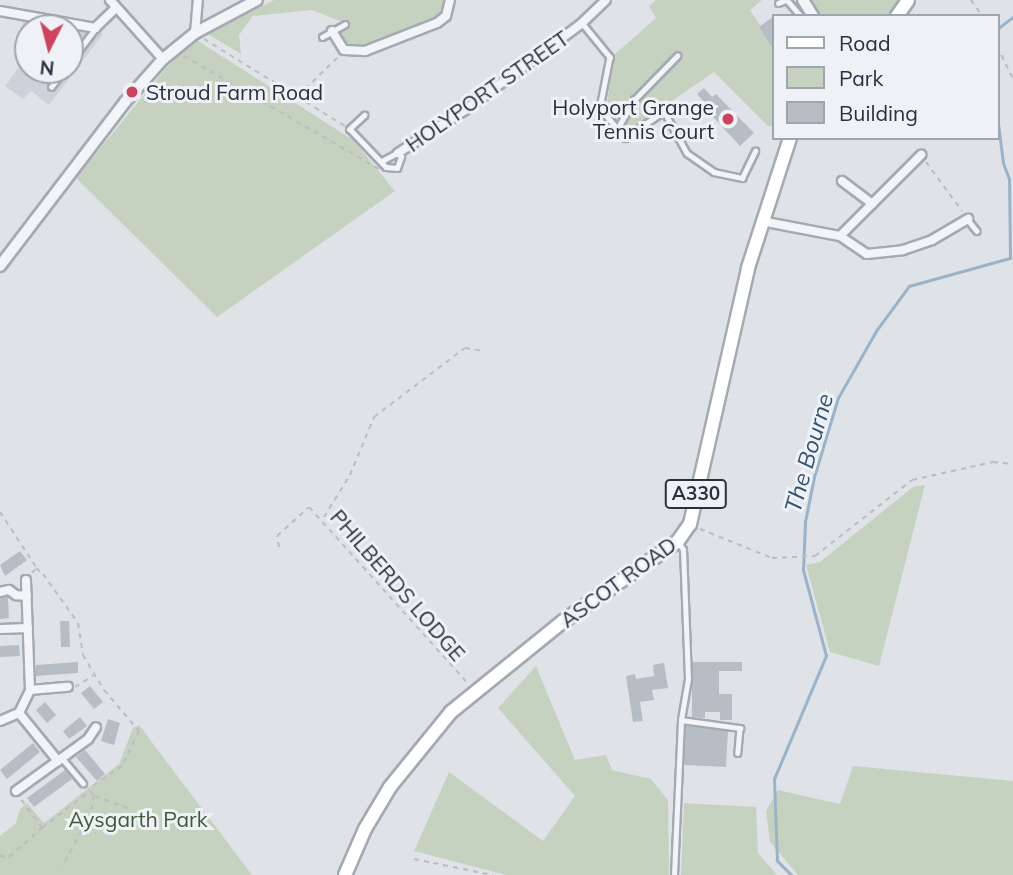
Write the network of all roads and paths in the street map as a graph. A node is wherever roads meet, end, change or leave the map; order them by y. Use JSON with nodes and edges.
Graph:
{"nodes":[{"id":1,"x":110,"y":0,"type":"edge"},
{"id":2,"x":198,"y":0,"type":"edge"},
{"id":3,"x":257,"y":0,"type":"edge"},
{"id":4,"x":450,"y":0,"type":"edge"},
{"id":5,"x":606,"y":0,"type":"edge"},
{"id":6,"x":787,"y":0,"type":"edge"},
{"id":7,"x":778,"y":4,"type":"dead end"},
{"id":8,"x":117,"y":8,"type":"junction"},
{"id":9,"x":805,"y":11,"type":"edge"},
{"id":10,"x":0,"y":12,"type":"edge"},
{"id":11,"x":582,"y":23,"type":"junction"},
{"id":12,"x":345,"y":24,"type":"dead end"},
{"id":13,"x":95,"y":28,"type":"junction"},
{"id":14,"x":332,"y":32,"type":"junction"},
{"id":15,"x":195,"y":33,"type":"junction"},
{"id":16,"x":323,"y":37,"type":"dead end"},
{"id":17,"x":84,"y":43,"type":"edge"},
{"id":18,"x":999,"y":49,"type":"edge"},
{"id":19,"x":174,"y":50,"type":"junction"},
{"id":20,"x":344,"y":50,"type":"junction"},
{"id":21,"x":677,"y":56,"type":"dead end"},
{"id":22,"x":163,"y":60,"type":"junction"},
{"id":23,"x":1013,"y":79,"type":"edge"},
{"id":24,"x":53,"y":84,"type":"edge"},
{"id":25,"x":51,"y":87,"type":"dead end"},
{"id":26,"x":298,"y":97,"type":"junction"},
{"id":27,"x":365,"y":115,"type":"dead end"},
{"id":28,"x":350,"y":129,"type":"junction"},
{"id":29,"x":617,"y":129,"type":"junction"},
{"id":30,"x":789,"y":140,"type":"edge"},
{"id":31,"x":755,"y":151,"type":"dead end"},
{"id":32,"x":398,"y":153,"type":"junction"},
{"id":33,"x":921,"y":155,"type":"joint"},
{"id":34,"x":383,"y":161,"type":"junction"},
{"id":35,"x":386,"y":167,"type":"junction"},
{"id":36,"x":842,"y":181,"type":"dead end"},
{"id":37,"x":872,"y":204,"type":"junction"},
{"id":38,"x":968,"y":219,"type":"junction"},
{"id":39,"x":761,"y":221,"type":"junction"},
{"id":40,"x":977,"y":231,"type":"dead end"},
{"id":41,"x":840,"y":236,"type":"junction"},
{"id":42,"x":0,"y":266,"type":"edge"},
{"id":43,"x":485,"y":351,"type":"dead end"},
{"id":44,"x":1013,"y":464,"type":"edge"},
{"id":45,"x":0,"y":512,"type":"edge"},
{"id":46,"x":322,"y":519,"type":"junction"},
{"id":47,"x":690,"y":524,"type":"junction"},
{"id":48,"x":678,"y":541,"type":"junction"},
{"id":49,"x":279,"y":547,"type":"dead end"},
{"id":50,"x":36,"y":568,"type":"junction"},
{"id":51,"x":26,"y":580,"type":"joint"},
{"id":52,"x":0,"y":592,"type":"edge"},
{"id":53,"x":27,"y":596,"type":"junction"},
{"id":54,"x":28,"y":628,"type":"junction"},
{"id":55,"x":0,"y":629,"type":"edge"},
{"id":56,"x":95,"y":675,"type":"junction"},
{"id":57,"x":68,"y":687,"type":"joint"},
{"id":58,"x":30,"y":690,"type":"junction"},
{"id":59,"x":474,"y":690,"type":"junction"},
{"id":60,"x":19,"y":713,"type":"junction"},
{"id":61,"x":681,"y":720,"type":"junction"},
{"id":62,"x":0,"y":721,"type":"edge"},
{"id":63,"x":96,"y":727,"type":"dead end"},
{"id":64,"x":738,"y":753,"type":"dead end"},
{"id":65,"x":60,"y":759,"type":"junction"},
{"id":66,"x":83,"y":783,"type":"dead end"},
{"id":67,"x":16,"y":791,"type":"joint"},
{"id":68,"x":90,"y":791,"type":"junction"},
{"id":69,"x":94,"y":795,"type":"junction"},
{"id":70,"x":133,"y":810,"type":"dead end"},
{"id":71,"x":42,"y":828,"type":"junction"},
{"id":72,"x":0,"y":856,"type":"edge"},
{"id":73,"x":414,"y":859,"type":"dead end"},
{"id":74,"x":62,"y":867,"type":"dead end"},
{"id":75,"x":345,"y":875,"type":"edge"},
{"id":76,"x":492,"y":875,"type":"edge"},
{"id":77,"x":674,"y":875,"type":"edge"}],
"edges":[{"from":1,"to":8,"type":"street"},
{"from":2,"to":15,"type":"street"},
{"from":3,"to":15,"type":"street"},
{"from":4,"to":20,"type":"street"},
{"from":5,"to":11,"type":"street","name":"HOLYPORT STREET"},
{"from":6,"to":7,"type":"lane"},
{"from":6,"to":9,"type":"lane"},
{"from":8,"to":13,"type":"street"},
{"from":8,"to":22,"type":"street"},
{"from":10,"to":13,"type":"street"},
{"from":11,"to":29,"type":"lane"},
{"from":11,"to":32,"type":"street","name":"HOLYPORT STREET"},
{"from":12,"to":14,"type":"lane"},
{"from":13,"to":17,"type":"lane"},
{"from":14,"to":16,"type":"lane"},
{"from":14,"to":20,"type":"street"},
{"from":15,"to":19,"type":"street"},
{"from":15,"to":26,"type":"path"},
{"from":18,"to":23,"type":"path"},
{"from":19,"to":22,"type":"street"},
{"from":19,"to":35,"type":"path"},
{"from":20,"to":26,"type":"path"},
{"from":21,"to":29,"type":"lane"},
{"from":22,"to":42,"type":"street"},
{"from":24,"to":25,"type":"lane"},
{"from":26,"to":28,"type":"path"},
{"from":27,"to":28,"type":"lane"},
{"from":28,"to":34,"type":"lane"},
{"from":29,"to":31,"type":"lane"},
{"from":30,"to":39,"type":"main road","name":"ASCOT ROAD","number":"A330"},
{"from":32,"to":34,"type":"lane"},
{"from":32,"to":35,"type":"lane"},
{"from":33,"to":37,"type":"street"},
{"from":33,"to":38,"type":"path"},
{"from":34,"to":35,"type":"lane"},
{"from":36,"to":37,"type":"street"},
{"from":37,"to":41,"type":"street"},
{"from":38,"to":40,"type":"lane"},
{"from":38,"to":41,"type":"street"},
{"from":39,"to":41,"type":"street"},
{"from":39,"to":47,"type":"main road","name":"ASCOT ROAD","number":"A330"},
{"from":43,"to":46,"type":"path"},
{"from":44,"to":47,"type":"path"},
{"from":45,"to":50,"type":"path"},
{"from":46,"to":49,"type":"path","name":"PHILBERDS LODGE"},
{"from":46,"to":59,"type":"path","name":"PHILBERDS LODGE"},
{"from":47,"to":48,"type":"main road","name":"ASCOT ROAD","number":"A330"},
{"from":48,"to":59,"type":"main road","name":"ASCOT ROAD","number":"A330"},
{"from":48,"to":61,"type":"lane"},
{"from":50,"to":51,"type":"path"},
{"from":50,"to":56,"type":"path"},
{"from":51,"to":53,"type":"street"},
{"from":52,"to":53,"type":"street"},
{"from":53,"to":54,"type":"street"},
{"from":54,"to":55,"type":"street"},
{"from":54,"to":58,"type":"street"},
{"from":56,"to":57,"type":"path"},
{"from":56,"to":68,"type":"path"},
{"from":57,"to":58,"type":"street"},
{"from":58,"to":60,"type":"street"},
{"from":59,"to":75,"type":"main road","name":"ASCOT ROAD","number":"A330"},
{"from":60,"to":62,"type":"street"},
{"from":60,"to":65,"type":"street"},
{"from":61,"to":64,"type":"lane"},
{"from":61,"to":77,"type":"lane"},
{"from":63,"to":65,"type":"street"},
{"from":65,"to":66,"type":"lane"},
{"from":65,"to":67,"type":"street"},
{"from":67,"to":71,"type":"path"},
{"from":68,"to":69,"type":"path"},
{"from":68,"to":71,"type":"path"},
{"from":69,"to":70,"type":"path"},
{"from":69,"to":74,"type":"path"},
{"from":71,"to":72,"type":"path"},
{"from":73,"to":76,"type":"path"}]}
